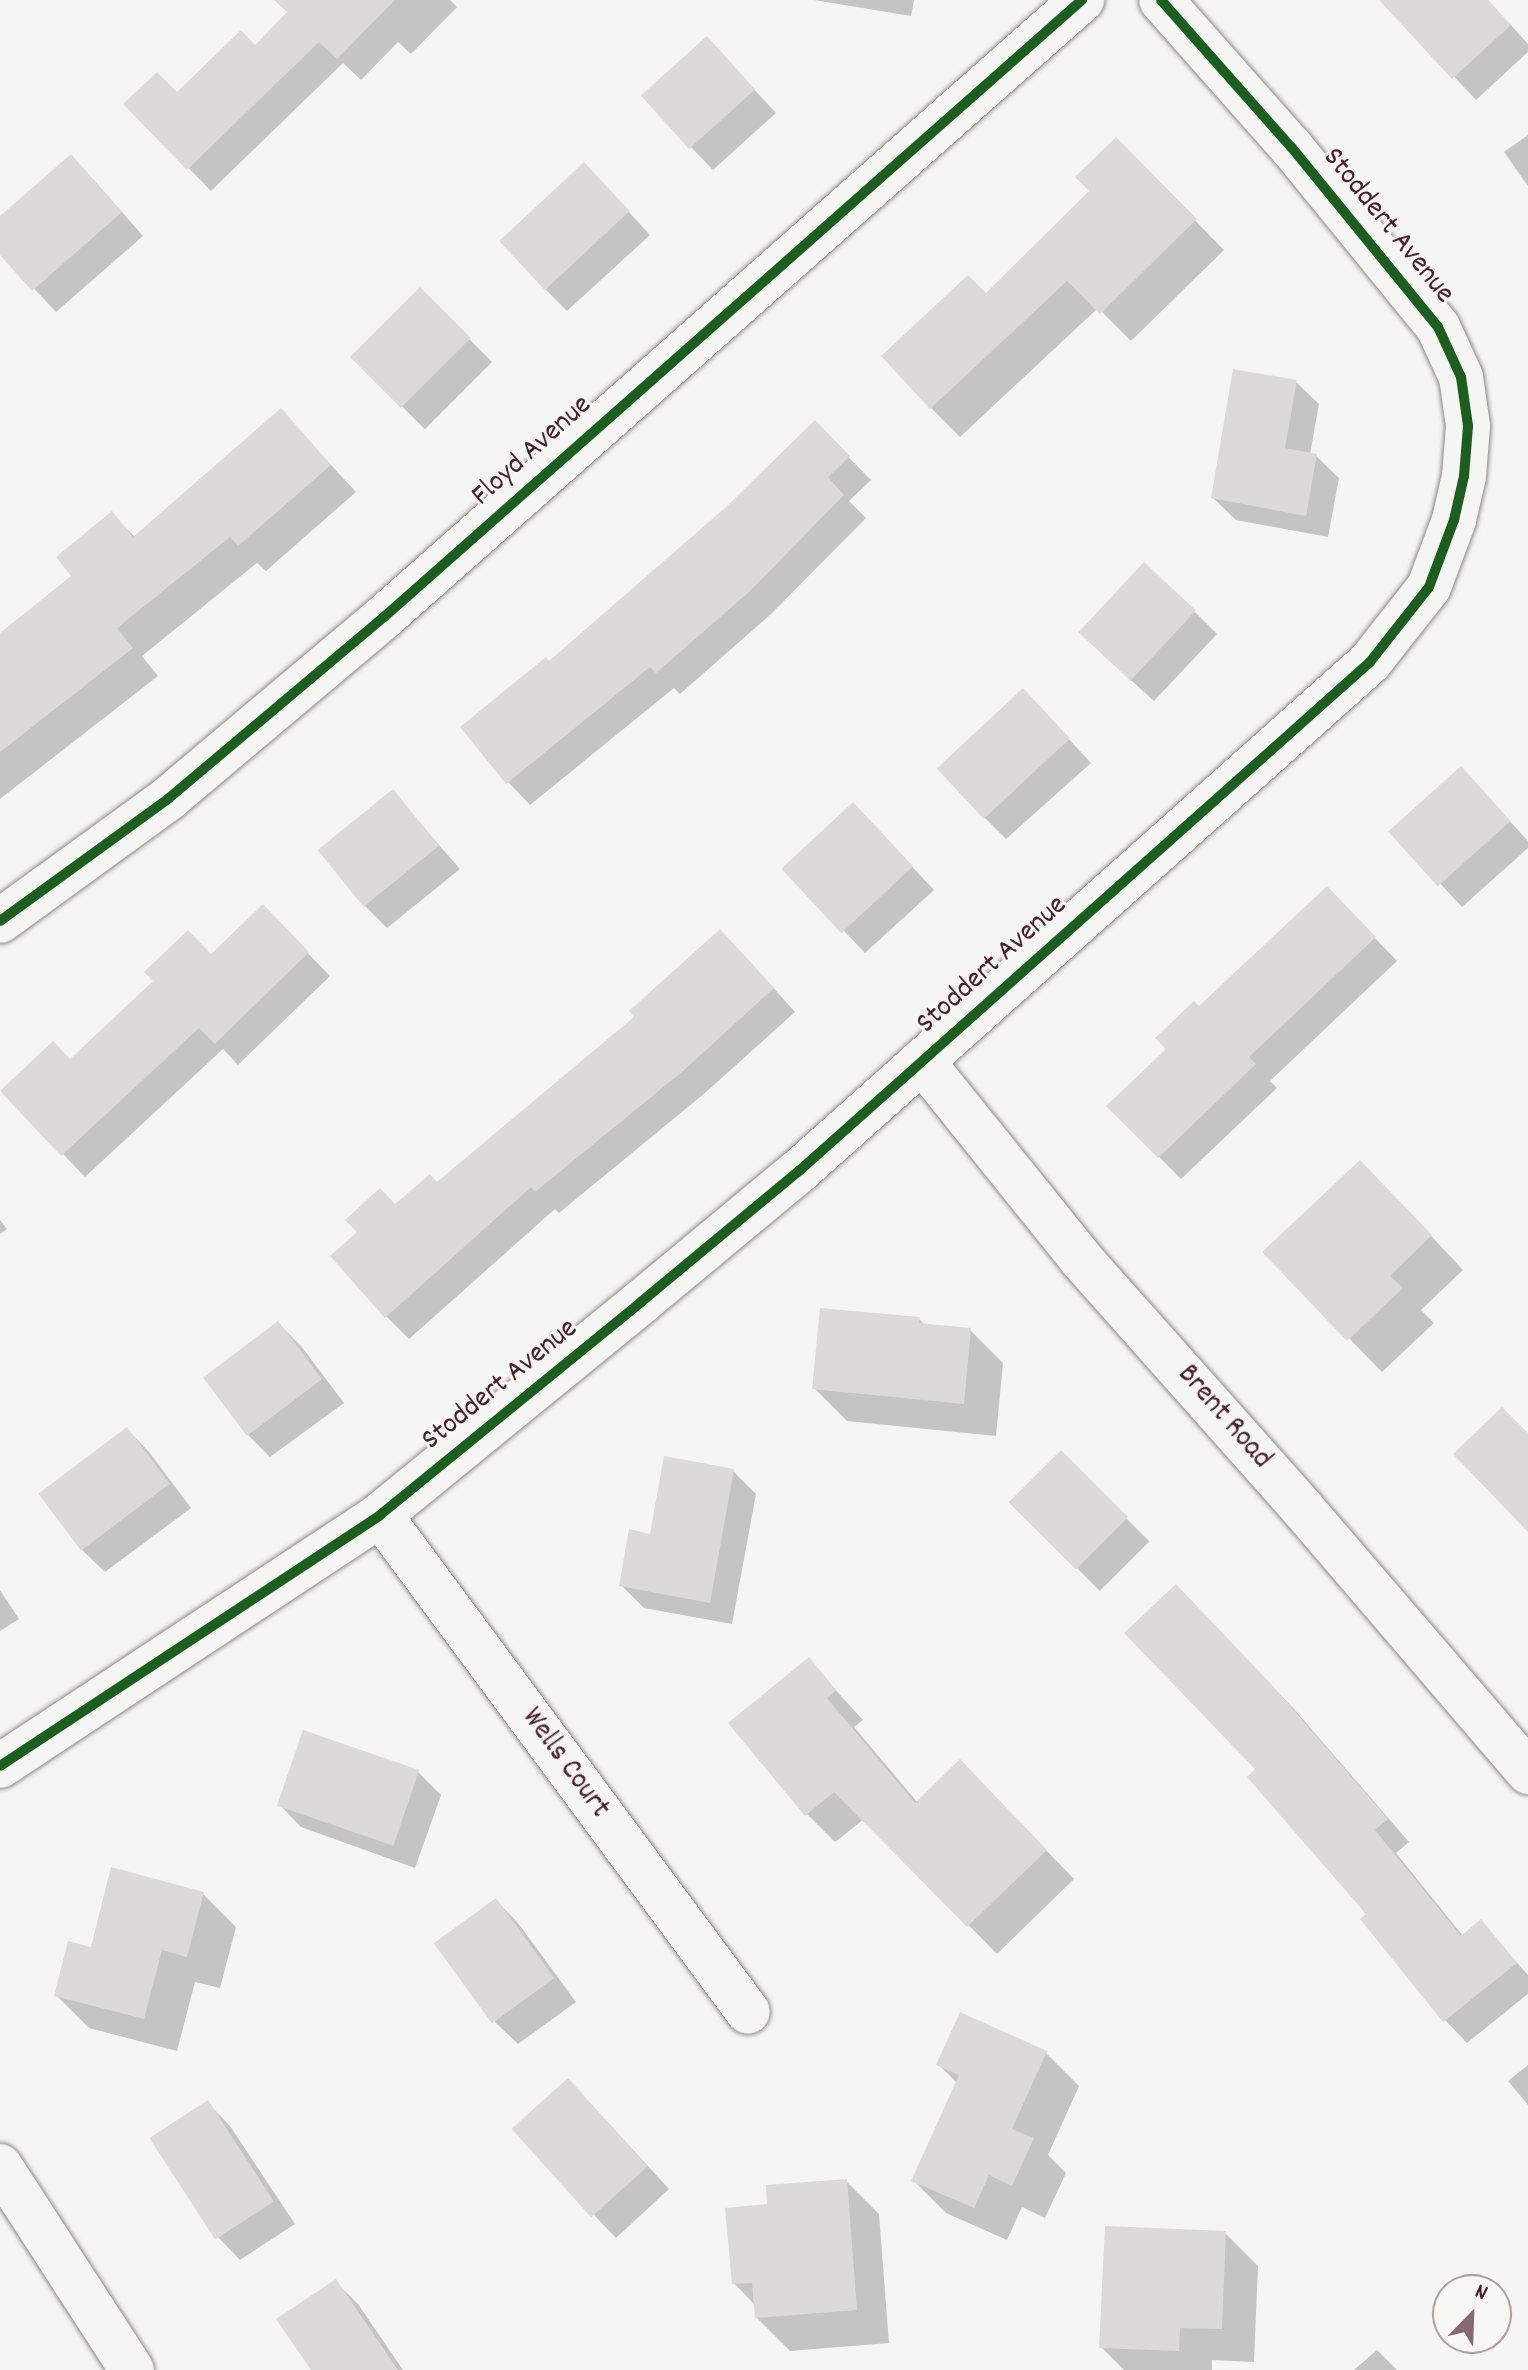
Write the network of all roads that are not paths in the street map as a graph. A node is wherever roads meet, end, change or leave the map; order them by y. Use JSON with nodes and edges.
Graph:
{"nodes":[{"id":1,"x":1082,"y":0,"type":"edge"},
{"id":2,"x":1161,"y":0,"type":"edge"},
{"id":3,"x":0,"y":921,"type":"edge"},
{"id":4,"x":922,"y":1061,"type":"junction"},
{"id":5,"x":380,"y":1515,"type":"junction"},
{"id":6,"x":0,"y":1766,"type":"edge"},
{"id":7,"x":1528,"y":1772,"type":"edge"},
{"id":8,"x":748,"y":2012,"type":"dead end"},
{"id":9,"x":0,"y":2166,"type":"edge"},
{"id":10,"x":132,"y":2370,"type":"edge"}],
"edges":[{"from":1,"to":3,"type":"street","name":"Floyd Avenue"},
{"from":2,"to":4,"type":"street","name":"Stoddert Avenue"},
{"from":4,"to":5,"type":"street","name":"Stoddert Avenue"},
{"from":4,"to":7,"type":"street","name":"Brent Road"},
{"from":5,"to":6,"type":"street","name":"Stoddert Avenue"},
{"from":5,"to":8,"type":"street","name":"Wells Court"},
{"from":9,"to":10,"type":"street"}]}
